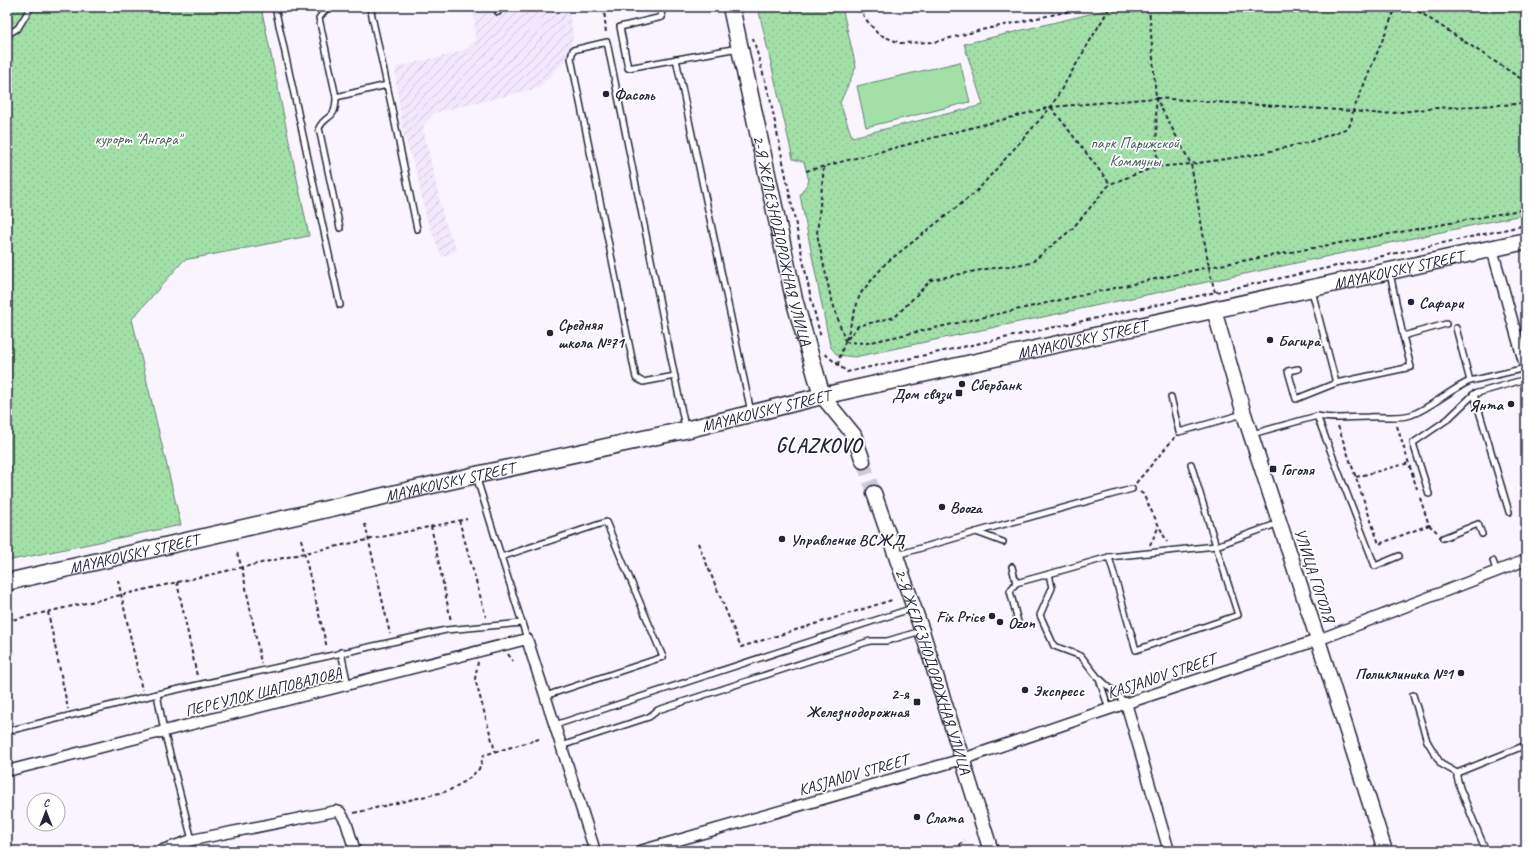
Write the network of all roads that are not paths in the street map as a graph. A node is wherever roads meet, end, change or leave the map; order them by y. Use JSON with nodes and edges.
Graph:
{"nodes":[{"id":1,"x":31,"y":7,"type":"edge"},
{"id":2,"x":275,"y":7,"type":"edge"},
{"id":3,"x":331,"y":7,"type":"edge"},
{"id":4,"x":370,"y":7,"type":"edge"},
{"id":5,"x":660,"y":7,"type":"edge"},
{"id":6,"x":731,"y":7,"type":"edge"},
{"id":7,"x":7,"y":35,"type":"edge"},
{"id":8,"x":739,"y":48,"type":"junction"},
{"id":9,"x":676,"y":59,"type":"junction"},
{"id":10,"x":387,"y":85,"type":"junction"},
{"id":11,"x":336,"y":97,"type":"junction"},
{"id":12,"x":340,"y":228,"type":"dead end"},
{"id":13,"x":417,"y":229,"type":"dead end"},
{"id":14,"x":1526,"y":241,"type":"edge"},
{"id":15,"x":1492,"y":249,"type":"junction"},
{"id":16,"x":1389,"y":271,"type":"junction"},
{"id":17,"x":1312,"y":288,"type":"junction"},
{"id":18,"x":340,"y":305,"type":"dead end"},
{"id":19,"x":1214,"y":310,"type":"junction"},
{"id":20,"x":1446,"y":324,"type":"dead end"},
{"id":21,"x":1456,"y":328,"type":"dead end"},
{"id":22,"x":1403,"y":336,"type":"junction"},
{"id":23,"x":1524,"y":353,"type":"edge"},
{"id":24,"x":1526,"y":368,"type":"edge"},
{"id":25,"x":1298,"y":369,"type":"dead end"},
{"id":26,"x":675,"y":376,"type":"junction"},
{"id":27,"x":1526,"y":379,"type":"edge"},
{"id":28,"x":1470,"y":381,"type":"junction"},
{"id":29,"x":1336,"y":383,"type":"junction"},
{"id":30,"x":1474,"y":394,"type":"junction"},
{"id":31,"x":822,"y":396,"type":"junction"},
{"id":32,"x":1171,"y":397,"type":"dead end"},
{"id":33,"x":1244,"y":414,"type":"junction"},
{"id":34,"x":751,"y":415,"type":"junction"},
{"id":35,"x":1317,"y":416,"type":"junction"},
{"id":36,"x":685,"y":430,"type":"junction"},
{"id":37,"x":1251,"y":434,"type":"junction"},
{"id":38,"x":864,"y":461,"type":"tunnel mouth"},
{"id":39,"x":1191,"y":464,"type":"dead end"},
{"id":40,"x":476,"y":475,"type":"junction"},
{"id":41,"x":1132,"y":489,"type":"road end"},
{"id":42,"x":874,"y":493,"type":"tunnel mouth"},
{"id":43,"x":1429,"y":494,"type":"dead end"},
{"id":44,"x":1509,"y":512,"type":"dead end"},
{"id":45,"x":1279,"y":523,"type":"junction"},
{"id":46,"x":976,"y":532,"type":"junction"},
{"id":47,"x":1482,"y":534,"type":"dead end"},
{"id":48,"x":1443,"y":538,"type":"dead end"},
{"id":49,"x":1003,"y":542,"type":"dead end"},
{"id":50,"x":1216,"y":546,"type":"junction"},
{"id":51,"x":896,"y":555,"type":"junction"},
{"id":52,"x":1399,"y":556,"type":"dead end"},
{"id":53,"x":501,"y":557,"type":"junction"},
{"id":54,"x":1109,"y":557,"type":"junction"},
{"id":55,"x":1526,"y":560,"type":"edge"},
{"id":56,"x":1493,"y":561,"type":"dead end"},
{"id":57,"x":1012,"y":567,"type":"dead end"},
{"id":58,"x":1498,"y":572,"type":"junction"},
{"id":59,"x":1049,"y":574,"type":"junction"},
{"id":60,"x":7,"y":582,"type":"edge"},
{"id":61,"x":1016,"y":583,"type":"junction"},
{"id":62,"x":914,"y":608,"type":"junction"},
{"id":63,"x":1018,"y":622,"type":"dead end"},
{"id":64,"x":522,"y":623,"type":"junction"},
{"id":65,"x":922,"y":631,"type":"junction"},
{"id":66,"x":527,"y":640,"type":"junction"},
{"id":67,"x":1318,"y":640,"type":"junction"},
{"id":68,"x":341,"y":652,"type":"junction"},
{"id":69,"x":1099,"y":679,"type":"junction"},
{"id":70,"x":348,"y":685,"type":"junction"},
{"id":71,"x":157,"y":694,"type":"junction"},
{"id":72,"x":1413,"y":695,"type":"dead end"},
{"id":73,"x":545,"y":696,"type":"junction"},
{"id":74,"x":1126,"y":703,"type":"junction"},
{"id":75,"x":1108,"y":708,"type":"junction"},
{"id":76,"x":555,"y":725,"type":"junction"},
{"id":77,"x":12,"y":730,"type":"road end"},
{"id":78,"x":164,"y":732,"type":"junction"},
{"id":79,"x":1526,"y":745,"type":"edge"},
{"id":80,"x":561,"y":746,"type":"junction"},
{"id":81,"x":963,"y":759,"type":"junction"},
{"id":82,"x":7,"y":771,"type":"edge"},
{"id":83,"x":1457,"y":772,"type":"junction"},
{"id":84,"x":192,"y":840,"type":"junction"},
{"id":85,"x":160,"y":851,"type":"edge"},
{"id":86,"x":355,"y":851,"type":"edge"},
{"id":87,"x":595,"y":851,"type":"edge"},
{"id":88,"x":640,"y":851,"type":"edge"},
{"id":89,"x":991,"y":851,"type":"edge"},
{"id":90,"x":1169,"y":851,"type":"edge"},
{"id":91,"x":1384,"y":851,"type":"edge"},
{"id":92,"x":1486,"y":851,"type":"edge"}],
"edges":[{"from":1,"to":7,"type":"lane"},
{"from":2,"to":18,"type":"lane"},
{"from":3,"to":11,"type":"lane"},
{"from":4,"to":10,"type":"lane"},
{"from":5,"to":9,"type":"lane"},
{"from":6,"to":8,"type":"main road","name":"2-Я ЖЕЛЕЗНОДОРОЖНАЯ УЛИЦА"},
{"from":8,"to":9,"type":"lane"},
{"from":8,"to":31,"type":"main road","name":"2-Я ЖЕЛЕЗНОДОРОЖНАЯ УЛИЦА"},
{"from":9,"to":34,"type":"lane"},
{"from":10,"to":11,"type":"lane"},
{"from":10,"to":13,"type":"lane"},
{"from":11,"to":12,"type":"lane"},
{"from":14,"to":15,"type":"main road","name":"MAYAKOVSKY STREET"},
{"from":15,"to":16,"type":"main road","name":"MAYAKOVSKY STREET"},
{"from":15,"to":23,"type":"street"},
{"from":16,"to":17,"type":"main road","name":"MAYAKOVSKY STREET"},
{"from":16,"to":22,"type":"lane"},
{"from":17,"to":19,"type":"main road","name":"MAYAKOVSKY STREET"},
{"from":17,"to":29,"type":"lane"},
{"from":19,"to":31,"type":"main road","name":"MAYAKOVSKY STREET"},
{"from":19,"to":33,"type":"main road","name":"УЛИЦА ГОГОЛЯ"},
{"from":20,"to":22,"type":"lane"},
{"from":21,"to":28,"type":"lane"},
{"from":22,"to":29,"type":"lane"},
{"from":23,"to":24,"type":"street"},
{"from":24,"to":28,"type":"lane"},
{"from":25,"to":29,"type":"lane"},
{"from":26,"to":26,"type":"lane"},
{"from":26,"to":36,"type":"lane"},
{"from":27,"to":30,"type":"lane"},
{"from":28,"to":35,"type":"lane"},
{"from":30,"to":43,"type":"lane"},
{"from":30,"to":44,"type":"lane"},
{"from":31,"to":34,"type":"main road","name":"MAYAKOVSKY STREET"},
{"from":31,"to":38,"type":"main road","name":"2-Я ЖЕЛЕЗНОДОРОЖНАЯ УЛИЦА"},
{"from":32,"to":33,"type":"lane"},
{"from":33,"to":37,"type":"main road","name":"УЛИЦА ГОГОЛЯ"},
{"from":34,"to":36,"type":"main road","name":"MAYAKOVSKY STREET"},
{"from":35,"to":37,"type":"lane"},
{"from":35,"to":52,"type":"lane"},
{"from":36,"to":40,"type":"main road","name":"MAYAKOVSKY STREET"},
{"from":37,"to":45,"type":"main road","name":"УЛИЦА ГОГОЛЯ"},
{"from":39,"to":50,"type":"lane"},
{"from":40,"to":53,"type":"lane"},
{"from":40,"to":60,"type":"main road","name":"MAYAKOVSKY STREET"},
{"from":41,"to":46,"type":"lane"},
{"from":42,"to":51,"type":"main road","name":"2-Я ЖЕЛЕЗНОДОРОЖНАЯ УЛИЦА"},
{"from":45,"to":50,"type":"lane"},
{"from":45,"to":67,"type":"main road","name":"УЛИЦА ГОГОЛЯ"},
{"from":46,"to":49,"type":"lane"},
{"from":46,"to":51,"type":"lane"},
{"from":47,"to":48,"type":"lane"},
{"from":50,"to":54,"type":"lane"},
{"from":50,"to":54,"type":"lane"},
{"from":51,"to":62,"type":"main road","name":"2-Я ЖЕЛЕЗНОДОРОЖНАЯ УЛИЦА"},
{"from":53,"to":64,"type":"lane"},
{"from":53,"to":73,"type":"lane"},
{"from":54,"to":59,"type":"lane"},
{"from":55,"to":58,"type":"street","name":"KASJANOV STREET"},
{"from":56,"to":58,"type":"lane"},
{"from":57,"to":61,"type":"lane"},
{"from":58,"to":67,"type":"street","name":"KASJANOV STREET"},
{"from":59,"to":61,"type":"lane"},
{"from":59,"to":69,"type":"lane"},
{"from":61,"to":63,"type":"lane"},
{"from":62,"to":65,"type":"main road","name":"2-Я ЖЕЛЕЗНОДОРОЖНАЯ УЛИЦА"},
{"from":62,"to":76,"type":"lane"},
{"from":64,"to":66,"type":"lane"},
{"from":64,"to":68,"type":"lane"},
{"from":65,"to":80,"type":"lane"},
{"from":65,"to":81,"type":"main road","name":"2-Я ЖЕЛЕЗНОДОРОЖНАЯ УЛИЦА"},
{"from":66,"to":70,"type":"street","name":"ПЕРЕУЛОК ШАПОВАЛОВА"},
{"from":66,"to":73,"type":"street"},
{"from":67,"to":74,"type":"street","name":"KASJANOV STREET"},
{"from":67,"to":91,"type":"main road","name":"УЛИЦА ГОГОЛЯ"},
{"from":68,"to":70,"type":"lane"},
{"from":68,"to":71,"type":"lane"},
{"from":69,"to":74,"type":"lane"},
{"from":69,"to":75,"type":"lane"},
{"from":70,"to":78,"type":"street","name":"ПЕРЕУЛОК ШАПОВАЛОВА"},
{"from":71,"to":77,"type":"lane"},
{"from":71,"to":78,"type":"lane"},
{"from":72,"to":83,"type":"lane"},
{"from":73,"to":76,"type":"street"},
{"from":74,"to":75,"type":"street","name":"KASJANOV STREET"},
{"from":74,"to":90,"type":"street"},
{"from":75,"to":81,"type":"street","name":"KASJANOV STREET"},
{"from":76,"to":80,"type":"street"},
{"from":78,"to":82,"type":"street","name":"ПЕРЕУЛОК ШАПОВАЛОВА"},
{"from":78,"to":84,"type":"lane"},
{"from":79,"to":83,"type":"lane"},
{"from":80,"to":87,"type":"street"},
{"from":81,"to":88,"type":"street","name":"KASJANOV STREET"},
{"from":81,"to":89,"type":"main road","name":"2-Я ЖЕЛЕЗНОДОРОЖНАЯ УЛИЦА"},
{"from":83,"to":92,"type":"lane"},
{"from":84,"to":85,"type":"street"},
{"from":84,"to":86,"type":"street"}]}
